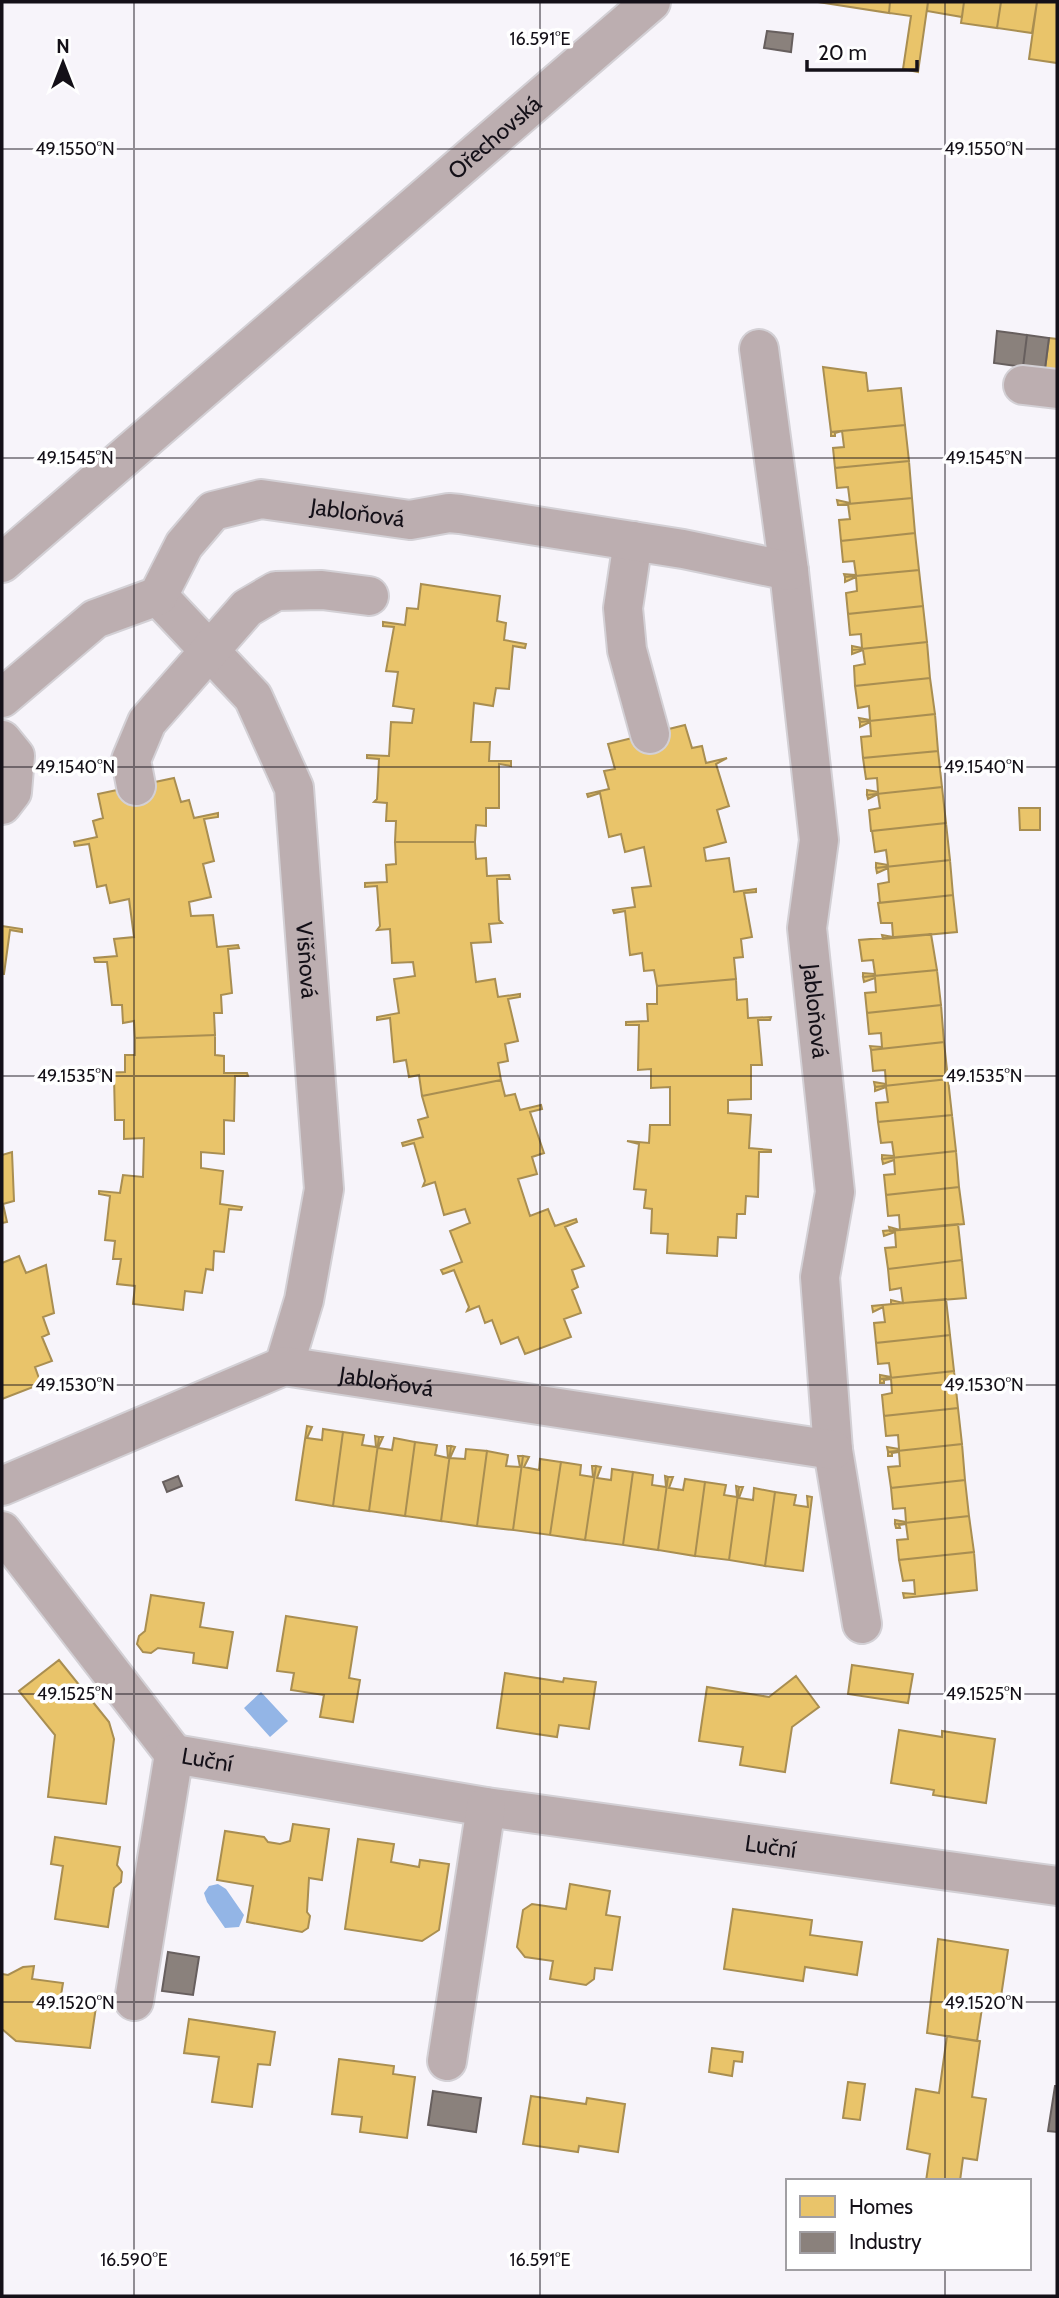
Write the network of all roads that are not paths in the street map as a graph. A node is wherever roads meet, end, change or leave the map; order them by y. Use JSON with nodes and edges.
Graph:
{"nodes":[{"id":1,"x":651,"y":2,"type":"edge"},
{"id":2,"x":759,"y":349,"type":"dead end"},
{"id":3,"x":633,"y":541,"type":"junction"},
{"id":4,"x":2,"y":563,"type":"edge"},
{"id":5,"x":789,"y":571,"type":"junction"},
{"id":6,"x":158,"y":596,"type":"junction"},
{"id":7,"x":369,"y":596,"type":"dead end"},
{"id":8,"x":210,"y":651,"type":"junction"},
{"id":9,"x":2,"y":698,"type":"edge"},
{"id":10,"x":650,"y":734,"type":"dead end"},
{"id":11,"x":2,"y":740,"type":"edge"},
{"id":12,"x":136,"y":786,"type":"dead end"},
{"id":13,"x":2,"y":804,"type":"edge"},
{"id":14,"x":284,"y":1366,"type":"junction"},
{"id":15,"x":833,"y":1450,"type":"junction"},
{"id":16,"x":2,"y":1486,"type":"edge"},
{"id":17,"x":2,"y":1531,"type":"edge"},
{"id":18,"x":862,"y":1624,"type":"dead end"},
{"id":19,"x":174,"y":1754,"type":"junction"},
{"id":20,"x":486,"y":1807,"type":"junction"},
{"id":21,"x":1057,"y":1886,"type":"edge"},
{"id":22,"x":134,"y":2001,"type":"dead end"},
{"id":23,"x":447,"y":2061,"type":"dead end"}],
"edges":[{"from":1,"to":4,"type":"street","name":"Ořechovská"},
{"from":2,"to":5,"type":"street","name":"Jabloňová"},
{"from":3,"to":5,"type":"street","name":"Jabloňová"},
{"from":3,"to":6,"type":"street","name":"Jabloňová"},
{"from":3,"to":10,"type":"street"},
{"from":5,"to":15,"type":"street","name":"Jabloňová"},
{"from":6,"to":8,"type":"street","name":"Višňová"},
{"from":6,"to":9,"type":"street"},
{"from":7,"to":8,"type":"street"},
{"from":8,"to":12,"type":"street"},
{"from":8,"to":14,"type":"street","name":"Višňová"},
{"from":11,"to":13,"type":"street"},
{"from":14,"to":15,"type":"street","name":"Jabloňová"},
{"from":14,"to":16,"type":"street"},
{"from":15,"to":18,"type":"street","name":"Jabloňová"},
{"from":17,"to":19,"type":"street"},
{"from":19,"to":20,"type":"street","name":"Luční"},
{"from":19,"to":22,"type":"street","name":"Luční"},
{"from":20,"to":21,"type":"street","name":"Luční"},
{"from":20,"to":23,"type":"street"}]}
